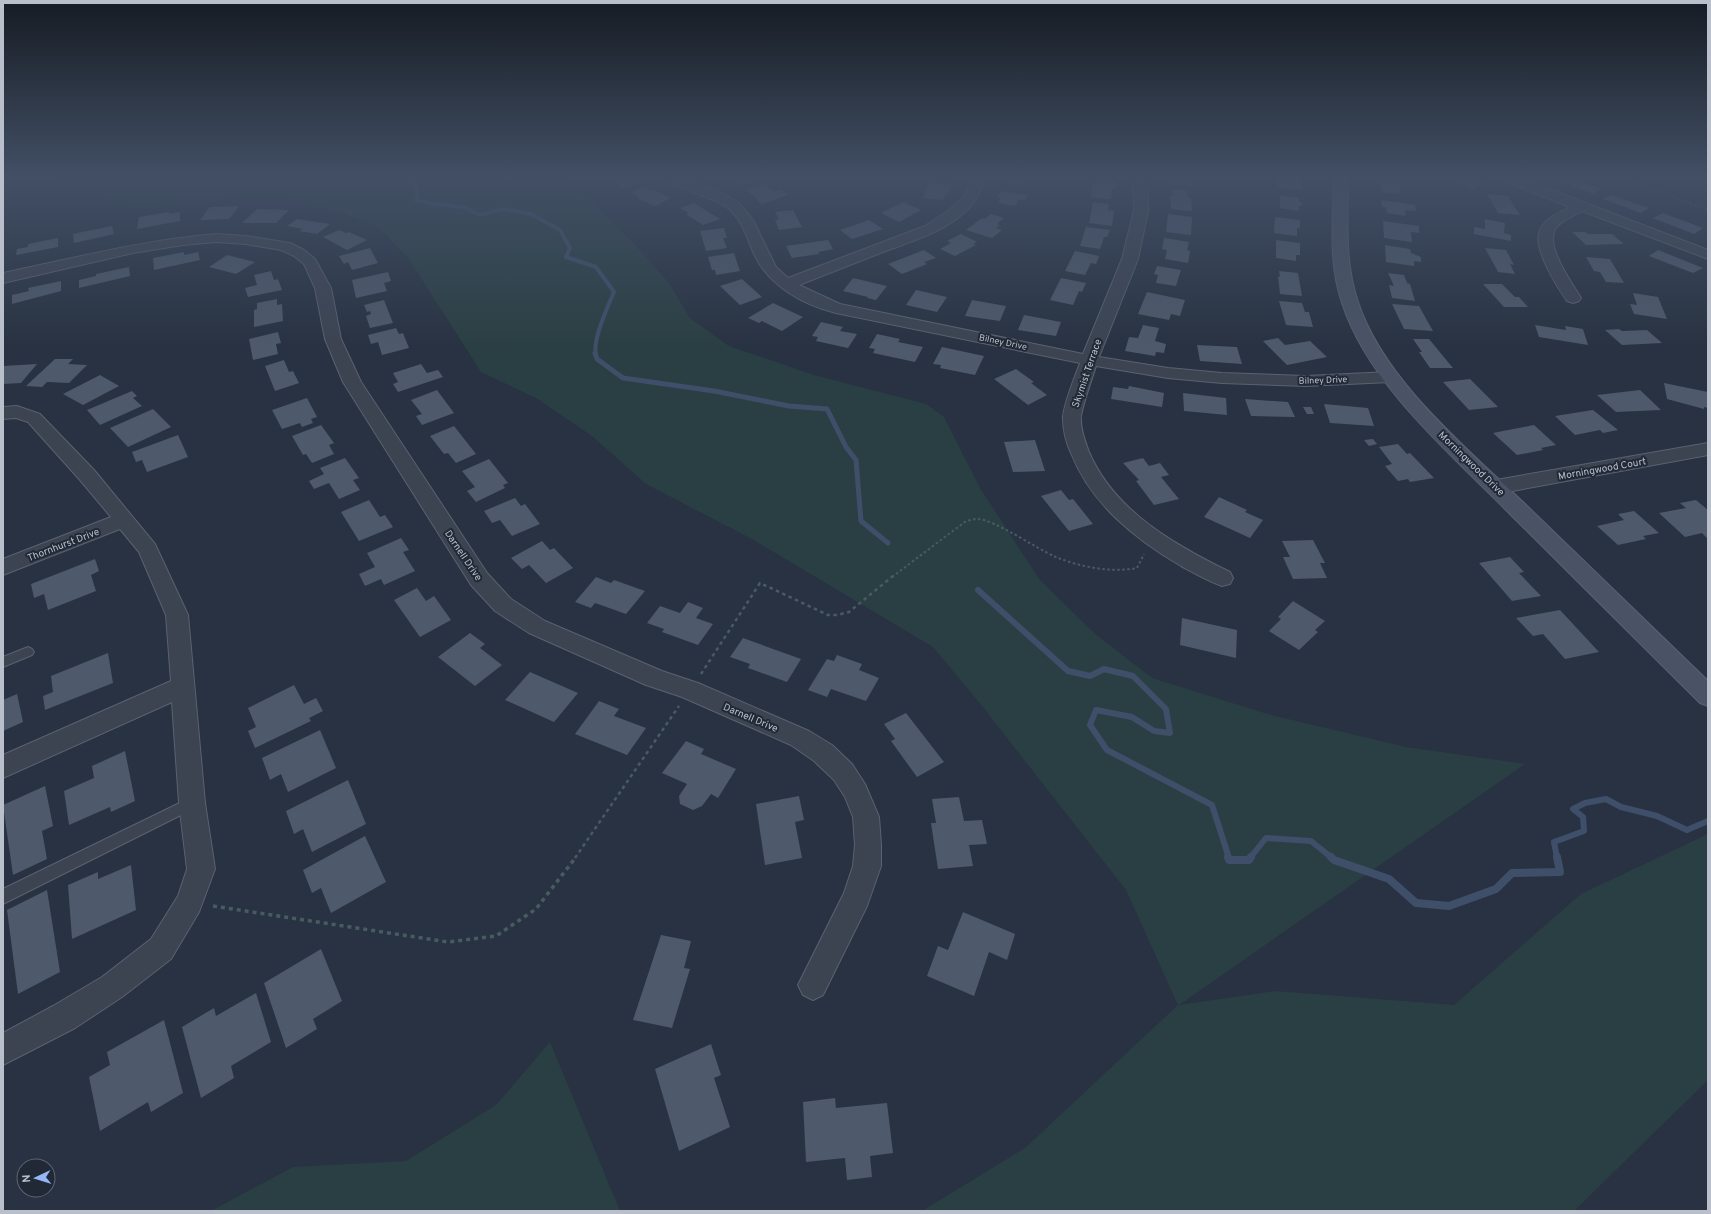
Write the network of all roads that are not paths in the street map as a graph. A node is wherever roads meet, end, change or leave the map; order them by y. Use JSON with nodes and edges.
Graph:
{"nodes":[{"id":1,"x":753,"y":234,"type":"edge"},
{"id":2,"x":918,"y":234,"type":"edge"},
{"id":3,"x":1136,"y":234,"type":"edge"},
{"id":4,"x":1340,"y":234,"type":"edge"},
{"id":5,"x":1546,"y":234,"type":"edge"},
{"id":6,"x":1653,"y":234,"type":"edge"},
{"id":7,"x":1708,"y":255,"type":"edge"},
{"id":8,"x":3,"y":278,"type":"edge"},
{"id":9,"x":787,"y":284,"type":"junction"},
{"id":10,"x":1573,"y":298,"type":"dead end"},
{"id":11,"x":1089,"y":360,"type":"junction"},
{"id":12,"x":1390,"y":378,"type":"junction"},
{"id":13,"x":3,"y":413,"type":"edge"},
{"id":14,"x":1708,"y":449,"type":"edge"},
{"id":15,"x":1496,"y":486,"type":"junction"},
{"id":16,"x":123,"y":520,"type":"junction"},
{"id":17,"x":3,"y":567,"type":"edge"},
{"id":18,"x":1222,"y":578,"type":"dead end"},
{"id":19,"x":28,"y":652,"type":"dead end"},
{"id":20,"x":3,"y":662,"type":"edge"},
{"id":21,"x":181,"y":687,"type":"junction"},
{"id":22,"x":1708,"y":696,"type":"edge"},
{"id":23,"x":3,"y":767,"type":"edge"},
{"id":24,"x":192,"y":803,"type":"junction"},
{"id":25,"x":3,"y":897,"type":"edge"},
{"id":26,"x":814,"y":985,"type":"dead end"},
{"id":27,"x":3,"y":1050,"type":"edge"}],
"edges":[{"from":1,"to":9,"type":"street","name":"Bilney Drive"},
{"from":2,"to":9,"type":"street"},
{"from":3,"to":11,"type":"street","name":"Skymist Terrace"},
{"from":4,"to":12,"type":"street","name":"Morningwood Drive"},
{"from":5,"to":10,"type":"street"},
{"from":6,"to":7,"type":"street"},
{"from":8,"to":26,"type":"street","name":"Darnell Drive"},
{"from":9,"to":11,"type":"street","name":"Bilney Drive"},
{"from":11,"to":12,"type":"street","name":"Bilney Drive"},
{"from":11,"to":18,"type":"street","name":"Skymist Terrace"},
{"from":12,"to":15,"type":"street","name":"Morningwood Drive"},
{"from":13,"to":16,"type":"street"},
{"from":14,"to":15,"type":"street","name":"Morningwood Court"},
{"from":15,"to":22,"type":"street","name":"Morningwood Drive"},
{"from":16,"to":17,"type":"street","name":"Thornhurst Drive"},
{"from":16,"to":21,"type":"street"},
{"from":19,"to":20,"type":"lane"},
{"from":21,"to":23,"type":"street"},
{"from":21,"to":24,"type":"street"},
{"from":24,"to":25,"type":"lane"},
{"from":24,"to":27,"type":"street"}]}
